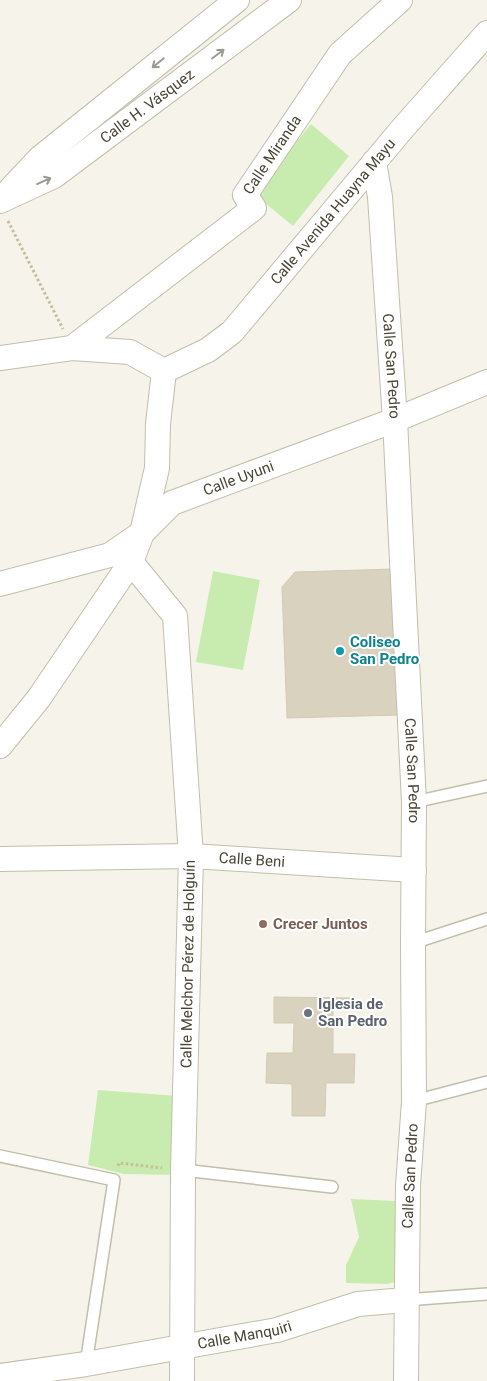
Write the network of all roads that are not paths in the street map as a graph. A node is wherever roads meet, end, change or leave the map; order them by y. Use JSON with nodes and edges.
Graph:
{"nodes":[{"id":1,"x":237,"y":0,"type":"edge"},
{"id":2,"x":289,"y":0,"type":"edge"},
{"id":3,"x":400,"y":0,"type":"edge"},
{"id":4,"x":487,"y":32,"type":"edge"},
{"id":5,"x":374,"y":162,"type":"junction"},
{"id":6,"x":0,"y":200,"type":"edge"},
{"id":7,"x":72,"y":348,"type":"junction"},
{"id":8,"x":0,"y":358,"type":"edge"},
{"id":9,"x":164,"y":370,"type":"junction"},
{"id":10,"x":487,"y":382,"type":"edge"},
{"id":11,"x":395,"y":420,"type":"junction"},
{"id":12,"x":142,"y":532,"type":"junction"},
{"id":13,"x":131,"y":562,"type":"junction"},
{"id":14,"x":0,"y":584,"type":"edge"},
{"id":15,"x":0,"y":746,"type":"edge"},
{"id":16,"x":487,"y":786,"type":"edge"},
{"id":17,"x":414,"y":802,"type":"junction"},
{"id":18,"x":191,"y":856,"type":"junction"},
{"id":19,"x":0,"y":859,"type":"edge"},
{"id":20,"x":414,"y":870,"type":"junction"},
{"id":21,"x":487,"y":919,"type":"edge"},
{"id":22,"x":413,"y":943,"type":"junction"},
{"id":23,"x":487,"y":1082,"type":"edge"},
{"id":24,"x":414,"y":1101,"type":"junction"},
{"id":25,"x":0,"y":1156,"type":"edge"},
{"id":26,"x":183,"y":1170,"type":"junction"},
{"id":27,"x":332,"y":1187,"type":"dead end"},
{"id":28,"x":487,"y":1294,"type":"edge"},
{"id":29,"x":405,"y":1300,"type":"junction"},
{"id":30,"x":182,"y":1346,"type":"junction"},
{"id":31,"x":86,"y":1364,"type":"junction"},
{"id":32,"x":0,"y":1376,"type":"edge"},
{"id":33,"x":182,"y":1381,"type":"edge"},
{"id":34,"x":406,"y":1381,"type":"edge"}],
"edges":[{"from":1,"to":6,"type":"street","name":"Calle H. Vásquez","one_way":true},
{"from":6,"to":2,"type":"street","name":"Calle H. Vásquez","one_way":true},
{"from":3,"to":7,"type":"street","name":"Calle Miranda"},
{"from":4,"to":5,"type":"street","name":"Calle Avenida Huayna Mayu"},
{"from":5,"to":9,"type":"street","name":"Calle Avenida Huayna Mayu"},
{"from":5,"to":11,"type":"street","name":"Calle San Pedro"},
{"from":7,"to":8,"type":"street"},
{"from":7,"to":9,"type":"street"},
{"from":9,"to":12,"type":"street"},
{"from":10,"to":11,"type":"street","name":"Calle Uyuni"},
{"from":11,"to":12,"type":"street","name":"Calle Uyuni"},
{"from":11,"to":17,"type":"street","name":"Calle San Pedro"},
{"from":12,"to":13,"type":"street"},
{"from":12,"to":14,"type":"street","name":"Calle Uyuni"},
{"from":13,"to":15,"type":"street"},
{"from":13,"to":18,"type":"street","name":"Calle Melchor Pérez de Holguín"},
{"from":16,"to":17,"type":"lane"},
{"from":17,"to":20,"type":"street","name":"Calle San Pedro"},
{"from":18,"to":19,"type":"street","name":"Calle Beni"},
{"from":18,"to":20,"type":"street","name":"Calle Beni"},
{"from":18,"to":26,"type":"street","name":"Calle Melchor Pérez de Holguín"},
{"from":20,"to":22,"type":"street","name":"Calle San Pedro"},
{"from":21,"to":22,"type":"lane"},
{"from":22,"to":24,"type":"street","name":"Calle San Pedro"},
{"from":23,"to":24,"type":"lane"},
{"from":24,"to":29,"type":"street","name":"Calle San Pedro"},
{"from":25,"to":31,"type":"lane"},
{"from":26,"to":27,"type":"lane"},
{"from":26,"to":30,"type":"street","name":"Calle Melchor Pérez de Holguín"},
{"from":28,"to":29,"type":"lane","name":"Calle Manquiri"},
{"from":29,"to":30,"type":"street","name":"Calle Manquiri"},
{"from":29,"to":34,"type":"street","name":"Calle San Pedro"},
{"from":30,"to":31,"type":"street","name":"Calle Manquiri"},
{"from":30,"to":33,"type":"street","name":"Calle Melchor Pérez de Holguín"},
{"from":31,"to":32,"type":"street","name":"Calle Manquiri"}]}
